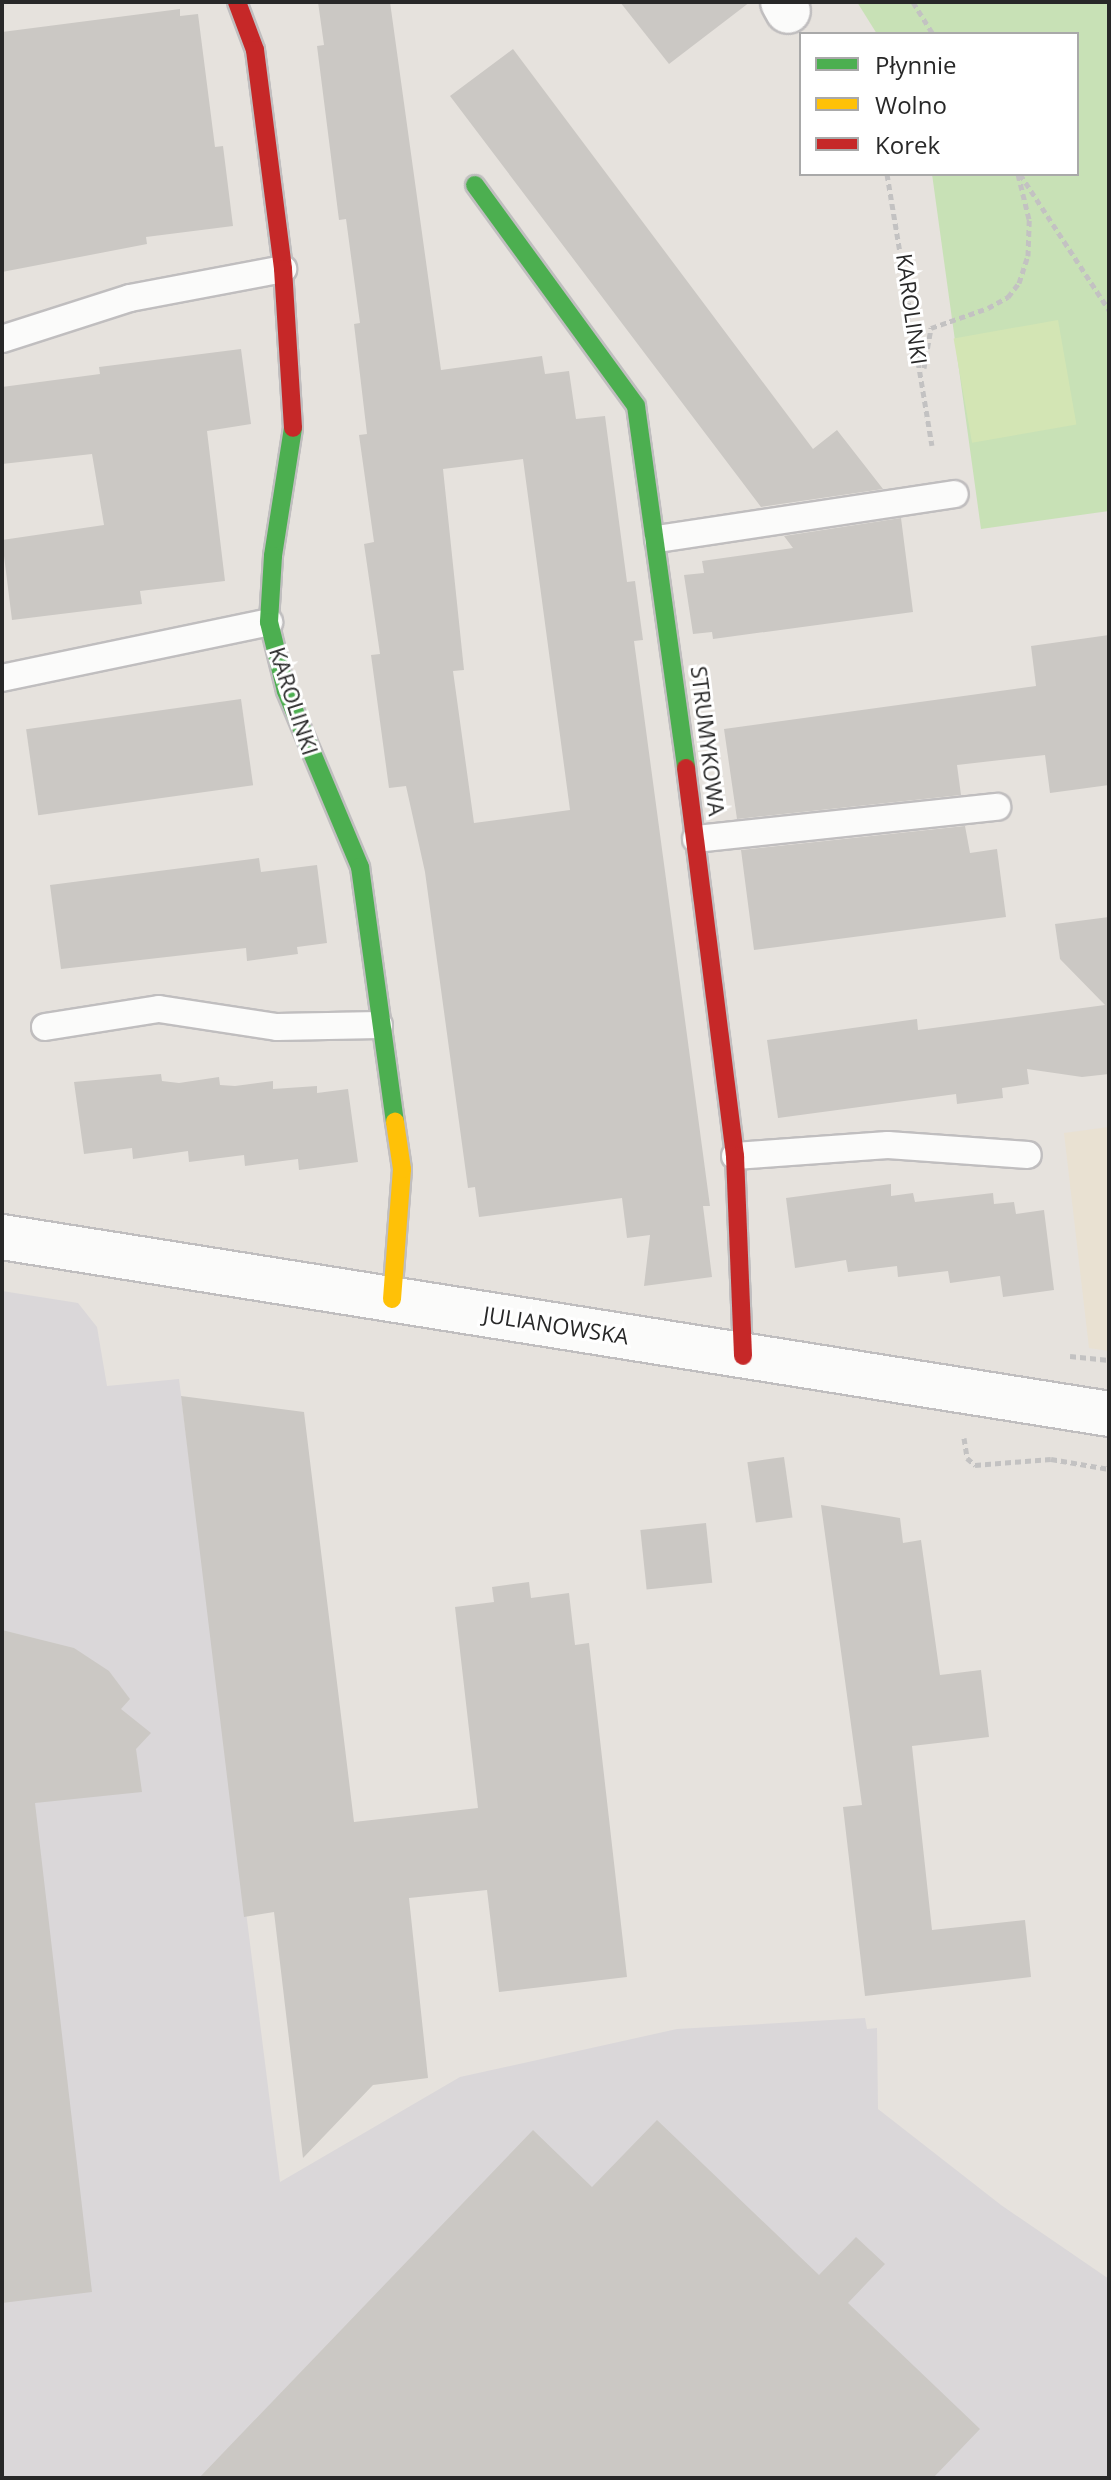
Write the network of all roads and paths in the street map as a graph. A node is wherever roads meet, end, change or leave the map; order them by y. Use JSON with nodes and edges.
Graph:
{"nodes":[{"id":1,"x":237,"y":2,"type":"edge"},
{"id":2,"x":913,"y":2,"type":"edge"},
{"id":3,"x":932,"y":32,"type":"edge"},
{"id":4,"x":887,"y":176,"type":"edge"},
{"id":5,"x":1019,"y":176,"type":"edge"},
{"id":6,"x":1020,"y":176,"type":"edge"},
{"id":7,"x":475,"y":185,"type":"dead end"},
{"id":8,"x":283,"y":269,"type":"junction"},
{"id":9,"x":1109,"y":310,"type":"edge"},
{"id":10,"x":2,"y":339,"type":"edge"},
{"id":11,"x":922,"y":380,"type":"junction"},
{"id":12,"x":932,"y":445,"type":"dead end"},
{"id":13,"x":955,"y":494,"type":"dead end"},
{"id":14,"x":658,"y":539,"type":"junction"},
{"id":15,"x":269,"y":622,"type":"junction"},
{"id":16,"x":2,"y":678,"type":"edge"},
{"id":17,"x":997,"y":807,"type":"dead end"},
{"id":18,"x":696,"y":839,"type":"junction"},
{"id":19,"x":379,"y":1025,"type":"junction"},
{"id":20,"x":45,"y":1027,"type":"dead end"},
{"id":21,"x":1028,"y":1155,"type":"dead end"},
{"id":22,"x":735,"y":1156,"type":"junction"},
{"id":23,"x":2,"y":1237,"type":"edge"},
{"id":24,"x":392,"y":1299,"type":"junction"},
{"id":25,"x":743,"y":1356,"type":"junction"},
{"id":26,"x":1109,"y":1414,"type":"edge"},
{"id":27,"x":977,"y":1465,"type":"dead end"},
{"id":28,"x":1109,"y":1469,"type":"edge"}],
"edges":[{"from":1,"to":8,"type":"street","name":"KAROLINKI"},
{"from":2,"to":3,"type":"path"},
{"from":4,"to":11,"type":"path","name":"KAROLINKI"},
{"from":5,"to":11,"type":"path"},
{"from":6,"to":9,"type":"path"},
{"from":7,"to":14,"type":"street","name":"STRUMYKOWA"},
{"from":8,"to":10,"type":"lane"},
{"from":8,"to":15,"type":"street","name":"KAROLINKI"},
{"from":11,"to":12,"type":"path","name":"KAROLINKI"},
{"from":13,"to":14,"type":"lane"},
{"from":14,"to":18,"type":"street","name":"STRUMYKOWA"},
{"from":15,"to":16,"type":"lane"},
{"from":15,"to":19,"type":"street","name":"KAROLINKI"},
{"from":17,"to":18,"type":"lane"},
{"from":18,"to":22,"type":"street","name":"STRUMYKOWA"},
{"from":19,"to":20,"type":"lane"},
{"from":19,"to":24,"type":"street","name":"KAROLINKI"},
{"from":21,"to":22,"type":"lane"},
{"from":22,"to":25,"type":"street","name":"STRUMYKOWA"},
{"from":23,"to":24,"type":"street","name":"JULIANOWSKA"},
{"from":24,"to":25,"type":"street","name":"JULIANOWSKA"},
{"from":25,"to":26,"type":"street","name":"JULIANOWSKA"},
{"from":27,"to":28,"type":"path"}]}
